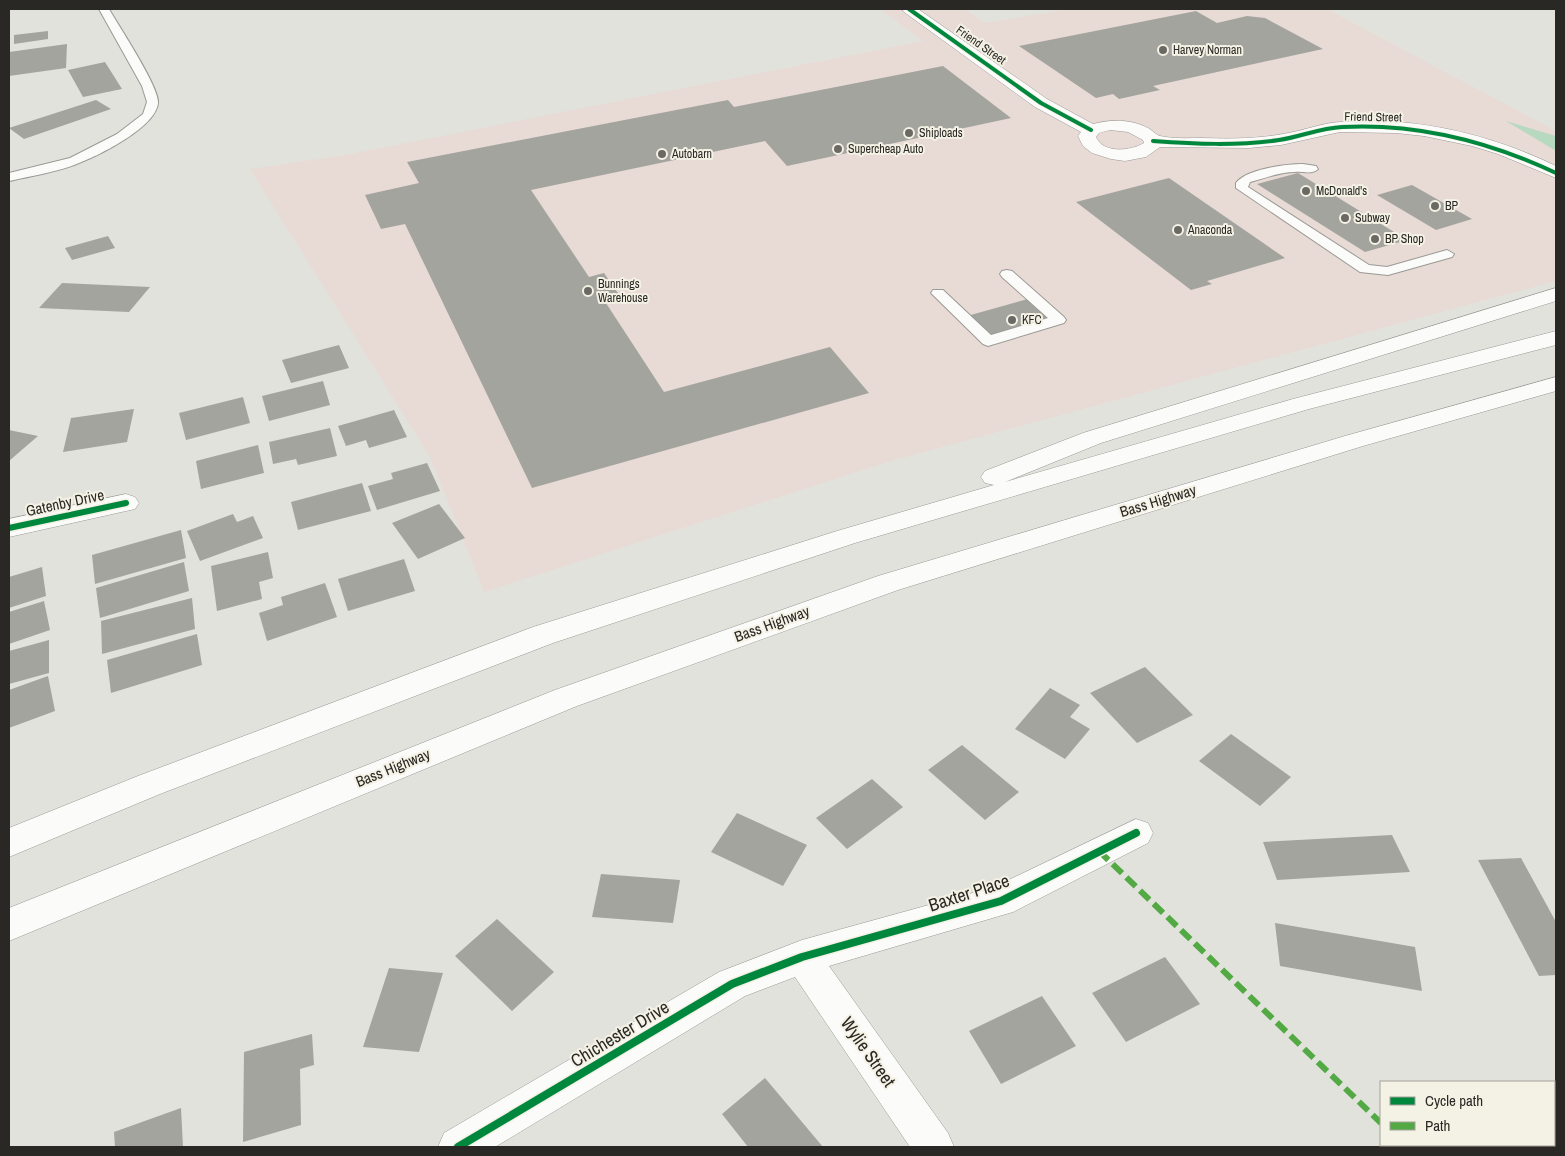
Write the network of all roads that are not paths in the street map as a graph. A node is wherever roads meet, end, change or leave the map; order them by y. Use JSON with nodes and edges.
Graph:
{"nodes":[{"id":1,"x":104,"y":9,"type":"edge"},
{"id":2,"x":909,"y":9,"type":"edge"},
{"id":3,"x":1091,"y":130,"type":"junction"},
{"id":4,"x":1152,"y":141,"type":"junction"},
{"id":5,"x":1312,"y":169,"type":"dead end"},
{"id":6,"x":1556,"y":173,"type":"edge"},
{"id":7,"x":9,"y":177,"type":"edge"},
{"id":8,"x":1434,"y":246,"type":"dead end"},
{"id":9,"x":1447,"y":254,"type":"dead end"},
{"id":10,"x":1352,"y":261,"type":"junction"},
{"id":11,"x":1007,"y":274,"type":"dead end"},
{"id":12,"x":938,"y":293,"type":"dead end"},
{"id":13,"x":1556,"y":294,"type":"edge"},
{"id":14,"x":1556,"y":338,"type":"edge"},
{"id":15,"x":1556,"y":384,"type":"edge"},
{"id":16,"x":126,"y":503,"type":"dead end"},
{"id":17,"x":9,"y":528,"type":"edge"},
{"id":18,"x":846,"y":537,"type":"junction"},
{"id":19,"x":1136,"y":833,"type":"dead end"},
{"id":20,"x":9,"y":843,"type":"edge"},
{"id":21,"x":9,"y":925,"type":"edge"},
{"id":22,"x":802,"y":957,"type":"junction"},
{"id":23,"x":458,"y":1147,"type":"edge"},
{"id":24,"x":934,"y":1147,"type":"edge"}],
"edges":[{"from":1,"to":7,"type":"lane"},
{"from":2,"to":3,"type":"main road","name":"Friend Street"},
{"from":3,"to":4,"type":"main road"},
{"from":3,"to":4,"type":"main road"},
{"from":4,"to":6,"type":"main road","name":"Friend Street"},
{"from":5,"to":10,"type":"lane"},
{"from":8,"to":10,"type":"lane"},
{"from":9,"to":10,"type":"lane"},
{"from":11,"to":12,"type":"lane"},
{"from":13,"to":18,"type":"main road"},
{"from":14,"to":18,"type":"main road"},
{"from":15,"to":21,"type":"main road","name":"Bass Highway"},
{"from":16,"to":17,"type":"main road","name":"Gatenby Drive"},
{"from":18,"to":20,"type":"main road"},
{"from":19,"to":22,"type":"main road","name":"Baxter Place"},
{"from":22,"to":23,"type":"main road","name":"Chichester Drive"},
{"from":22,"to":24,"type":"main road","name":"Wylie Street"}]}
